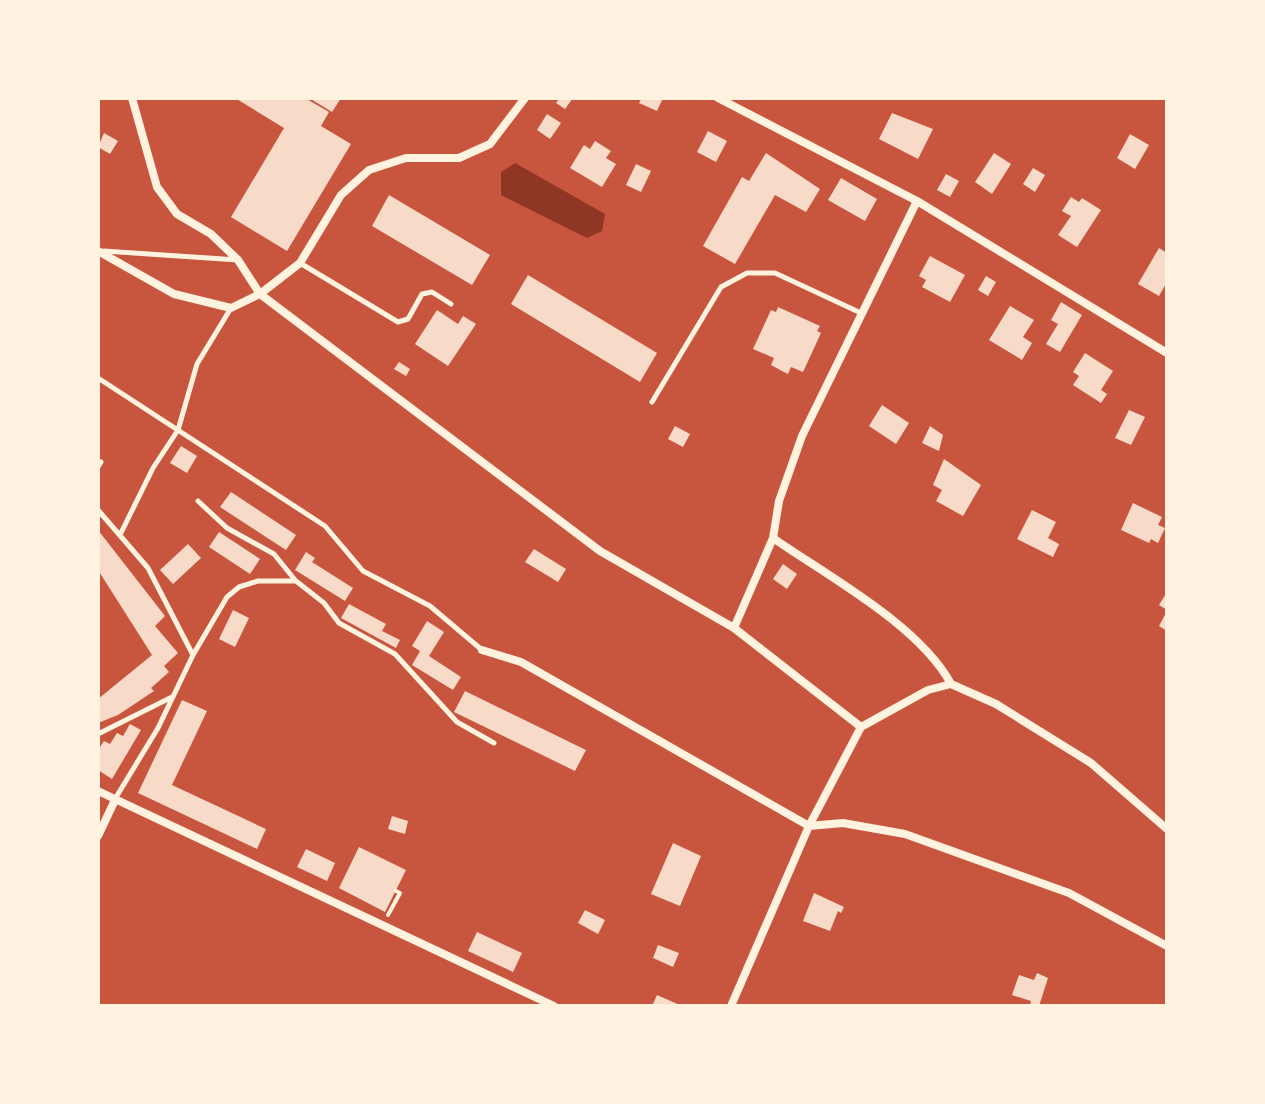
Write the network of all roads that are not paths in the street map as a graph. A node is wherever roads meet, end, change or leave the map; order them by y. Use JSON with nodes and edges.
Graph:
{"nodes":[{"id":1,"x":132,"y":98,"type":"edge"},
{"id":2,"x":525,"y":98,"type":"edge"},
{"id":3,"x":718,"y":98,"type":"edge"},
{"id":4,"x":917,"y":201,"type":"junction"},
{"id":5,"x":99,"y":251,"type":"edge"},
{"id":6,"x":238,"y":260,"type":"junction"},
{"id":7,"x":300,"y":263,"type":"junction"},
{"id":8,"x":260,"y":294,"type":"junction"},
{"id":9,"x":451,"y":304,"type":"dead end"},
{"id":10,"x":231,"y":308,"type":"junction"},
{"id":11,"x":862,"y":314,"type":"junction"},
{"id":12,"x":1167,"y":353,"type":"edge"},
{"id":13,"x":98,"y":378,"type":"edge"},
{"id":14,"x":652,"y":402,"type":"dead end"},
{"id":15,"x":178,"y":430,"type":"junction"},
{"id":16,"x":198,"y":501,"type":"dead end"},
{"id":17,"x":98,"y":510,"type":"edge"},
{"id":18,"x":120,"y":535,"type":"junction"},
{"id":19,"x":773,"y":538,"type":"junction"},
{"id":20,"x":296,"y":581,"type":"junction"},
{"id":21,"x":734,"y":628,"type":"junction"},
{"id":22,"x":482,"y":650,"type":"joint"},
{"id":23,"x":193,"y":655,"type":"junction"},
{"id":24,"x":951,"y":684,"type":"junction"},
{"id":25,"x":173,"y":697,"type":"junction"},
{"id":26,"x":861,"y":727,"type":"junction"},
{"id":27,"x":98,"y":734,"type":"edge"},
{"id":28,"x":494,"y":743,"type":"dead end"},
{"id":29,"x":98,"y":791,"type":"edge"},
{"id":30,"x":115,"y":800,"type":"junction"},
{"id":31,"x":809,"y":826,"type":"junction"},
{"id":32,"x":1167,"y":829,"type":"edge"},
{"id":33,"x":98,"y":836,"type":"edge"},
{"id":34,"x":1167,"y":946,"type":"edge"},
{"id":35,"x":554,"y":1006,"type":"edge"},
{"id":36,"x":731,"y":1006,"type":"edge"}],
"edges":[{"from":1,"to":6,"type":"street"},
{"from":2,"to":7,"type":"street"},
{"from":3,"to":4,"type":"street"},
{"from":4,"to":11,"type":"street"},
{"from":4,"to":12,"type":"street"},
{"from":5,"to":6,"type":"lane"},
{"from":5,"to":10,"type":"street"},
{"from":6,"to":8,"type":"street"},
{"from":7,"to":8,"type":"street"},
{"from":7,"to":9,"type":"lane"},
{"from":8,"to":10,"type":"street"},
{"from":8,"to":21,"type":"street"},
{"from":10,"to":15,"type":"lane"},
{"from":11,"to":14,"type":"lane"},
{"from":11,"to":19,"type":"street"},
{"from":13,"to":15,"type":"lane"},
{"from":15,"to":18,"type":"lane"},
{"from":15,"to":22,"type":"lane"},
{"from":16,"to":20,"type":"lane"},
{"from":17,"to":18,"type":"lane"},
{"from":18,"to":23,"type":"lane"},
{"from":19,"to":21,"type":"street"},
{"from":19,"to":24,"type":"street"},
{"from":20,"to":23,"type":"lane"},
{"from":20,"to":28,"type":"lane"},
{"from":21,"to":26,"type":"street"},
{"from":22,"to":31,"type":"street"},
{"from":23,"to":25,"type":"lane"},
{"from":24,"to":26,"type":"street"},
{"from":24,"to":32,"type":"street"},
{"from":25,"to":27,"type":"lane"},
{"from":25,"to":30,"type":"lane"},
{"from":26,"to":31,"type":"street"},
{"from":29,"to":30,"type":"street"},
{"from":30,"to":33,"type":"street"},
{"from":30,"to":35,"type":"street"},
{"from":31,"to":34,"type":"street"},
{"from":31,"to":36,"type":"street"}]}
